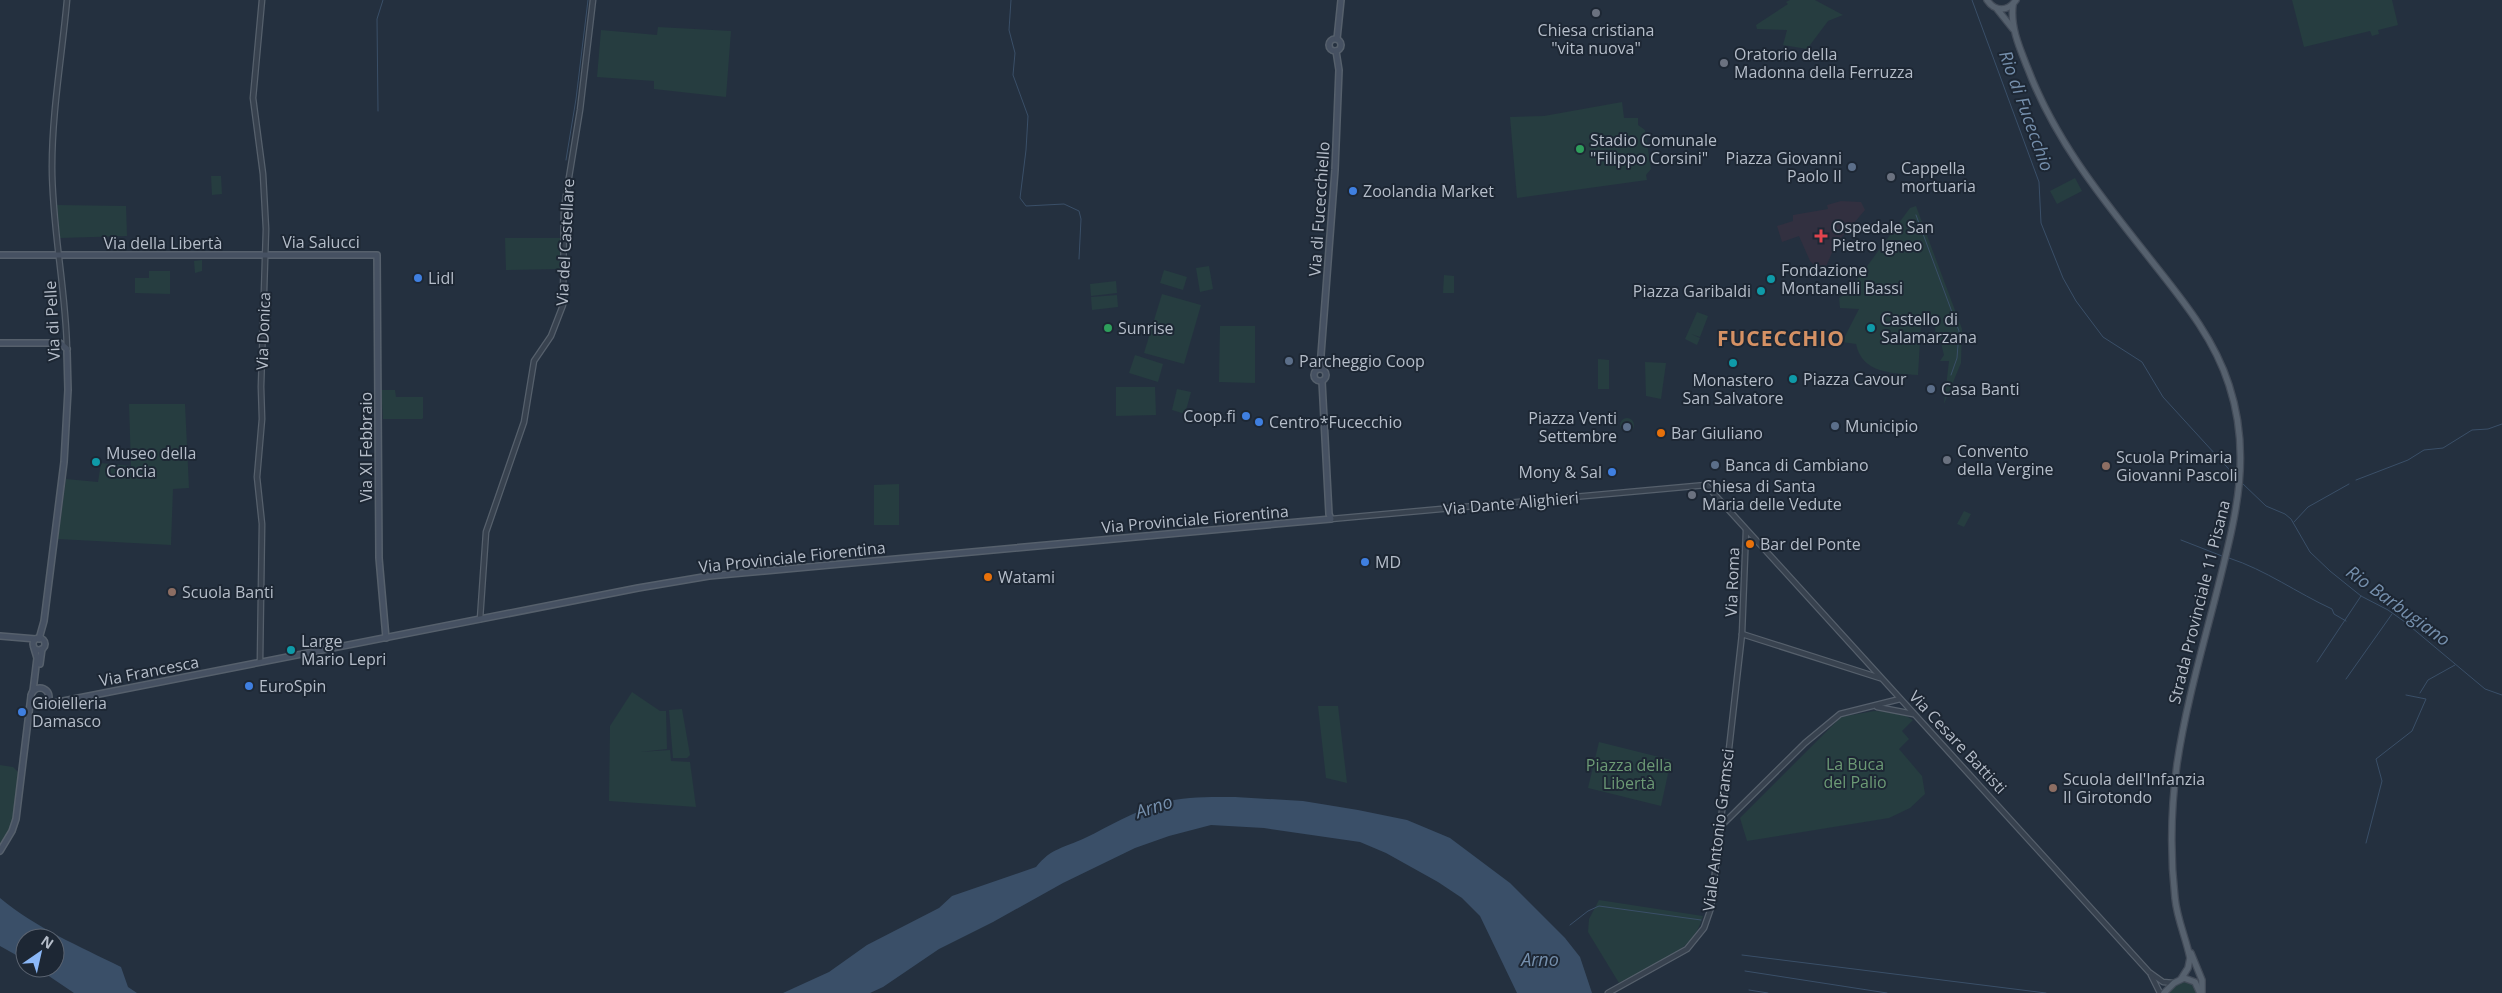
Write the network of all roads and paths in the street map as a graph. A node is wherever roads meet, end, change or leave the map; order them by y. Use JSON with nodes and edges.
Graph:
{"nodes":[{"id":1,"x":67,"y":0,"type":"edge"},
{"id":2,"x":262,"y":0,"type":"edge"},
{"id":3,"x":593,"y":0,"type":"edge"},
{"id":4,"x":1341,"y":0,"type":"edge"},
{"id":5,"x":1987,"y":0,"type":"edge"},
{"id":6,"x":2015,"y":2,"type":"edge"},
{"id":7,"x":1995,"y":8,"type":"junction"},
{"id":8,"x":2015,"y":33,"type":"junction"},
{"id":9,"x":1337,"y":39,"type":"junction"},
{"id":10,"x":1336,"y":51,"type":"junction"},
{"id":11,"x":0,"y":255,"type":"edge"},
{"id":12,"x":60,"y":255,"type":"junction"},
{"id":13,"x":266,"y":255,"type":"junction"},
{"id":14,"x":377,"y":255,"type":"joint"},
{"id":15,"x":0,"y":344,"type":"edge"},
{"id":16,"x":66,"y":350,"type":"junction"},
{"id":17,"x":1320,"y":368,"type":"junction"},
{"id":18,"x":1322,"y":381,"type":"junction"},
{"id":19,"x":1706,"y":485,"type":"joint"},
{"id":20,"x":1331,"y":519,"type":"junction"},
{"id":21,"x":1746,"y":530,"type":"junction"},
{"id":22,"x":480,"y":619,"type":"junction"},
{"id":23,"x":1742,"y":634,"type":"junction"},
{"id":24,"x":0,"y":636,"type":"edge"},
{"id":25,"x":386,"y":638,"type":"junction"},
{"id":26,"x":38,"y":639,"type":"junction"},
{"id":27,"x":34,"y":648,"type":"junction"},
{"id":28,"x":42,"y":649,"type":"junction"},
{"id":29,"x":260,"y":662,"type":"junction"},
{"id":30,"x":1881,"y":679,"type":"junction"},
{"id":31,"x":45,"y":690,"type":"junction"},
{"id":32,"x":32,"y":694,"type":"junction"},
{"id":33,"x":1900,"y":699,"type":"junction"},
{"id":34,"x":41,"y":706,"type":"junction"},
{"id":35,"x":1873,"y":706,"type":"junction"},
{"id":36,"x":29,"y":709,"type":"junction"},
{"id":37,"x":1914,"y":714,"type":"junction"},
{"id":38,"x":1720,"y":827,"type":"junction"},
{"id":39,"x":0,"y":851,"type":"edge"},
{"id":40,"x":2185,"y":939,"type":"junction"},
{"id":41,"x":2149,"y":972,"type":"junction"},
{"id":42,"x":2181,"y":978,"type":"junction"},
{"id":43,"x":2174,"y":983,"type":"junction"},
{"id":44,"x":1610,"y":992,"type":"edge"},
{"id":45,"x":2160,"y":993,"type":"edge"},
{"id":46,"x":2164,"y":993,"type":"edge"},
{"id":47,"x":2200,"y":993,"type":"edge"}],
"edges":[{"from":1,"to":12,"type":"street","name":"Via di Pelle"},
{"from":2,"to":13,"type":"street","name":"Via Donica"},
{"from":3,"to":22,"type":"street","name":"Via del Castellare"},
{"from":4,"to":9,"type":"main road"},
{"from":5,"to":7,"type":"main road","name":"Strada Provinciale 11 Pisana"},
{"from":6,"to":7,"type":"main road"},
{"from":6,"to":8,"type":"main road","name":"Strada Provinciale 11 Pisana"},
{"from":7,"to":8,"type":"main road","name":"Strada Provinciale 11 Pisana"},
{"from":8,"to":40,"type":"main road","name":"Strada Provinciale 11 Pisana"},
{"from":9,"to":10,"type":"main road"},
{"from":9,"to":10,"type":"main road"},
{"from":10,"to":17,"type":"main road","name":"Via di Fucecchiello"},
{"from":11,"to":12,"type":"main road","name":"Via della Libertà"},
{"from":12,"to":13,"type":"main road","name":"Via della Libertà"},
{"from":12,"to":16,"type":"street","name":"Via di Pelle"},
{"from":13,"to":14,"type":"main road","name":"Via Salucci"},
{"from":13,"to":29,"type":"street","name":"Via Donica"},
{"from":14,"to":25,"type":"main road","name":"Via XI Febbraio"},
{"from":15,"to":16,"type":"main road"},
{"from":16,"to":26,"type":"main road","name":"Via di Pelle"},
{"from":17,"to":18,"type":"main road","name":"Via di Fucecchiello"},
{"from":17,"to":18,"type":"main road","name":"Via di Fucecchiello"},
{"from":18,"to":20,"type":"main road","name":"Via di Fucecchiello"},
{"from":19,"to":20,"type":"street","name":"Via Dante Alighieri"},
{"from":19,"to":21,"type":"street","name":"Via Cesare Battisti"},
{"from":20,"to":22,"type":"main road","name":"Via Provinciale Fiorentina"},
{"from":21,"to":23,"type":"street","name":"Via Roma"},
{"from":21,"to":30,"type":"street","name":"Via Cesare Battisti"},
{"from":22,"to":25,"type":"main road","name":"Via Provinciale Fiorentina"},
{"from":23,"to":30,"type":"street"},
{"from":23,"to":38,"type":"street","name":"Viale Antonio Gramsci"},
{"from":24,"to":26,"type":"main road"},
{"from":25,"to":29,"type":"main road","name":"Via Provinciale Fiorentina"},
{"from":26,"to":27,"type":"main road"},
{"from":26,"to":28,"type":"main road"},
{"from":27,"to":28,"type":"main road"},
{"from":27,"to":32,"type":"main road"},
{"from":28,"to":31,"type":"main road"},
{"from":29,"to":34,"type":"main road","name":"Via Francesca"},
{"from":30,"to":33,"type":"street","name":"Via Cesare Battisti"},
{"from":31,"to":32,"type":"main road"},
{"from":31,"to":34,"type":"main road"},
{"from":32,"to":34,"type":"main road"},
{"from":32,"to":36,"type":"main road"},
{"from":33,"to":35,"type":"street"},
{"from":33,"to":37,"type":"street","name":"Via Cesare Battisti"},
{"from":34,"to":36,"type":"main road","name":"Via Francesca"},
{"from":35,"to":37,"type":"street"},
{"from":35,"to":38,"type":"street"},
{"from":36,"to":39,"type":"main road"},
{"from":37,"to":41,"type":"street","name":"Via Cesare Battisti"},
{"from":38,"to":44,"type":"street","name":"Viale Antonio Gramsci"},
{"from":40,"to":42,"type":"main road","name":"Strada Provinciale 11 Pisana"},
{"from":40,"to":47,"type":"main road","name":"Strada Provinciale 11 Pisana"},
{"from":41,"to":43,"type":"street","name":"Via Cesare Battisti"},
{"from":41,"to":45,"type":"street","name":"Via Cesare Battisti"},
{"from":42,"to":43,"type":"main road"},
{"from":42,"to":47,"type":"main road"},
{"from":43,"to":46,"type":"main road"}]}
